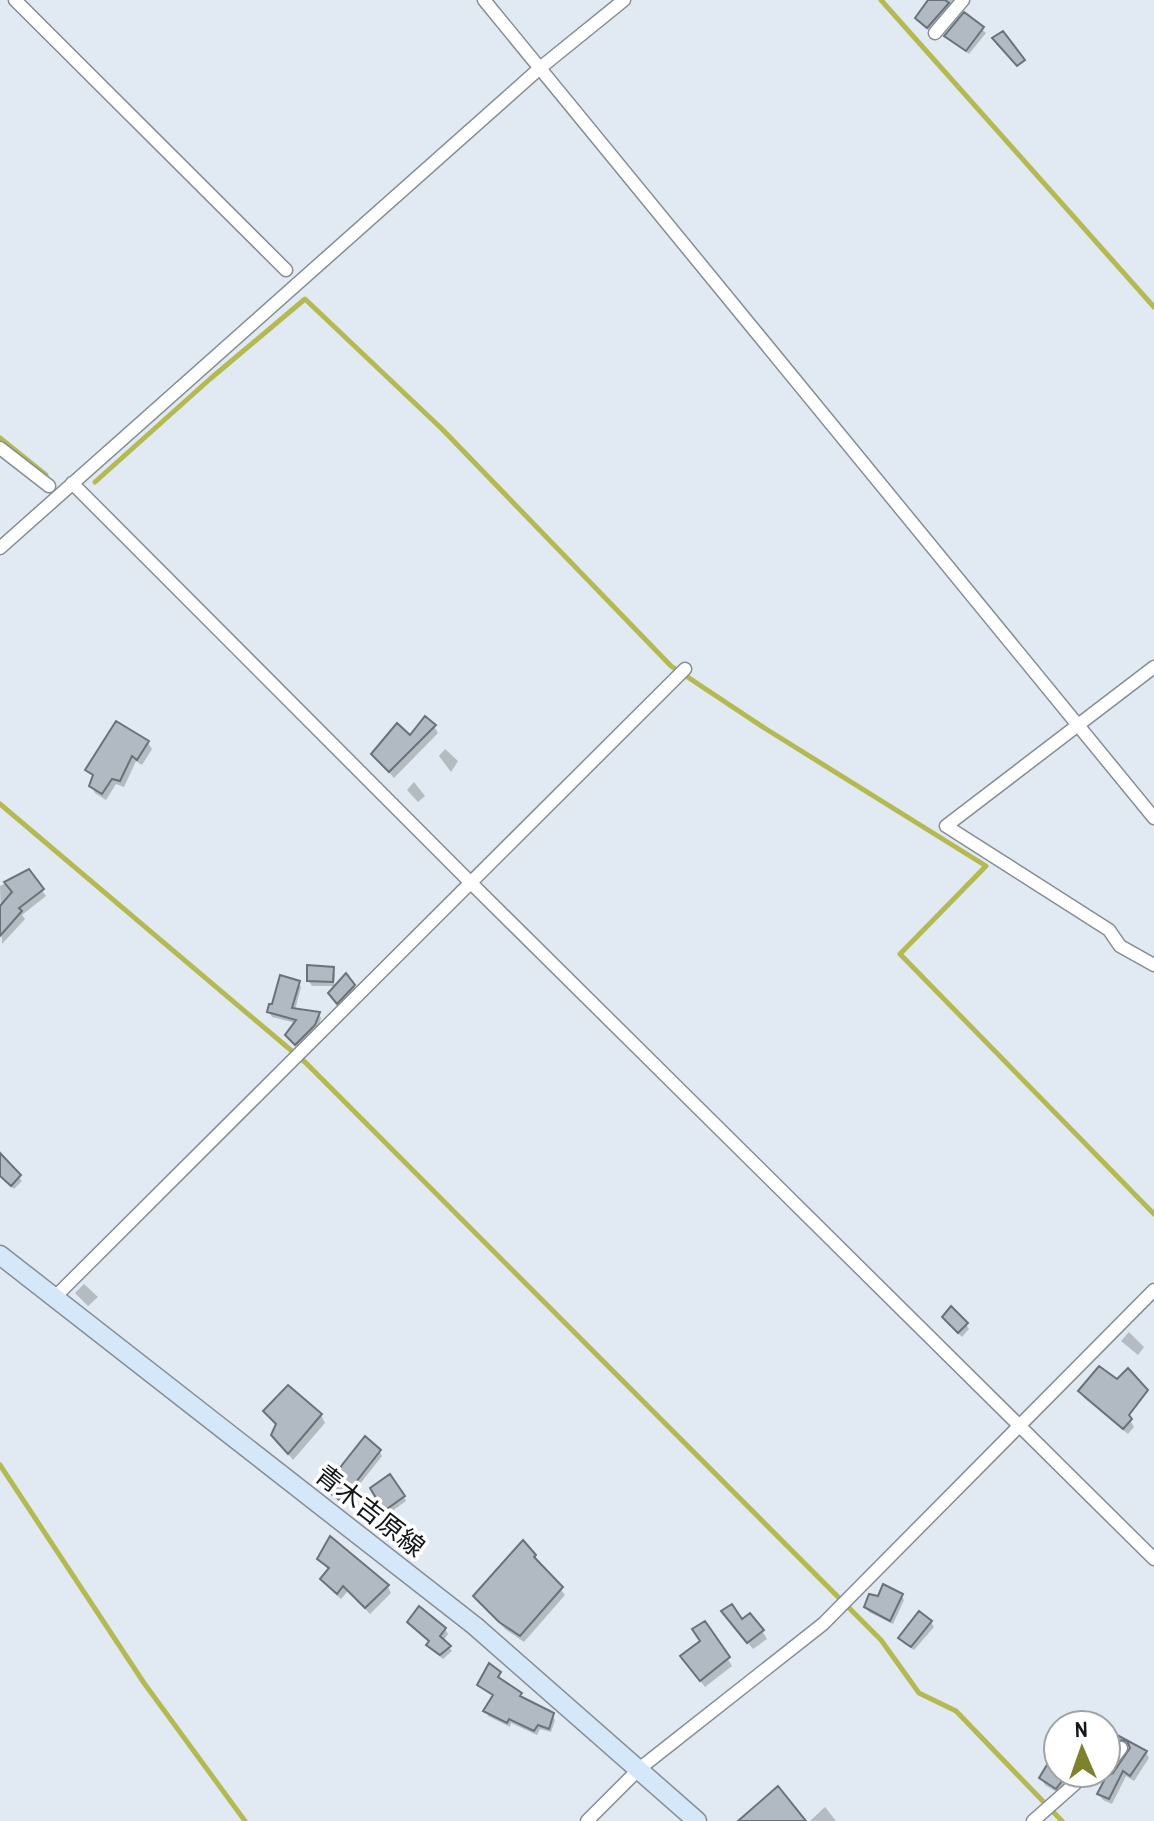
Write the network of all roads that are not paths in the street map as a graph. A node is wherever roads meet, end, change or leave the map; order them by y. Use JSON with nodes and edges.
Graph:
{"nodes":[{"id":1,"x":15,"y":0,"type":"edge"},
{"id":2,"x":484,"y":0,"type":"edge"},
{"id":3,"x":624,"y":0,"type":"edge"},
{"id":4,"x":963,"y":0,"type":"edge"},
{"id":5,"x":935,"y":33,"type":"dead end"},
{"id":6,"x":540,"y":68,"type":"junction"},
{"id":7,"x":286,"y":270,"type":"dead end"},
{"id":8,"x":0,"y":448,"type":"edge"},
{"id":9,"x":72,"y":483,"type":"junction"},
{"id":10,"x":49,"y":486,"type":"dead end"},
{"id":11,"x":0,"y":548,"type":"edge"},
{"id":12,"x":1154,"y":667,"type":"edge"},
{"id":13,"x":685,"y":669,"type":"dead end"},
{"id":14,"x":1077,"y":724,"type":"junction"},
{"id":15,"x":1154,"y":818,"type":"edge"},
{"id":16,"x":471,"y":883,"type":"junction"},
{"id":17,"x":1154,"y":965,"type":"edge"},
{"id":18,"x":0,"y":1255,"type":"edge"},
{"id":19,"x":1154,"y":1290,"type":"edge"},
{"id":20,"x":54,"y":1298,"type":"junction"},
{"id":21,"x":1020,"y":1424,"type":"junction"},
{"id":22,"x":1154,"y":1559,"type":"edge"},
{"id":23,"x":639,"y":1769,"type":"junction"},
{"id":24,"x":1069,"y":1789,"type":"edge"},
{"id":25,"x":587,"y":1821,"type":"edge"},
{"id":26,"x":697,"y":1821,"type":"edge"},
{"id":27,"x":1033,"y":1821,"type":"edge"}],
"edges":[{"from":1,"to":7,"type":"street"},
{"from":2,"to":6,"type":"street"},
{"from":3,"to":6,"type":"street"},
{"from":4,"to":5,"type":"street"},
{"from":6,"to":9,"type":"street"},
{"from":6,"to":14,"type":"street"},
{"from":8,"to":10,"type":"street"},
{"from":9,"to":11,"type":"street"},
{"from":9,"to":16,"type":"street"},
{"from":12,"to":14,"type":"street"},
{"from":13,"to":16,"type":"street"},
{"from":14,"to":15,"type":"street"},
{"from":14,"to":17,"type":"street"},
{"from":16,"to":20,"type":"street"},
{"from":16,"to":21,"type":"street"},
{"from":18,"to":20,"type":"main road","name":"青木吉原線"},
{"from":19,"to":21,"type":"street"},
{"from":20,"to":23,"type":"main road","name":"青木吉原線"},
{"from":21,"to":22,"type":"street"},
{"from":21,"to":23,"type":"street"},
{"from":23,"to":25,"type":"street"},
{"from":23,"to":26,"type":"main road","name":"青木吉原線"},
{"from":24,"to":27,"type":"street"}]}
